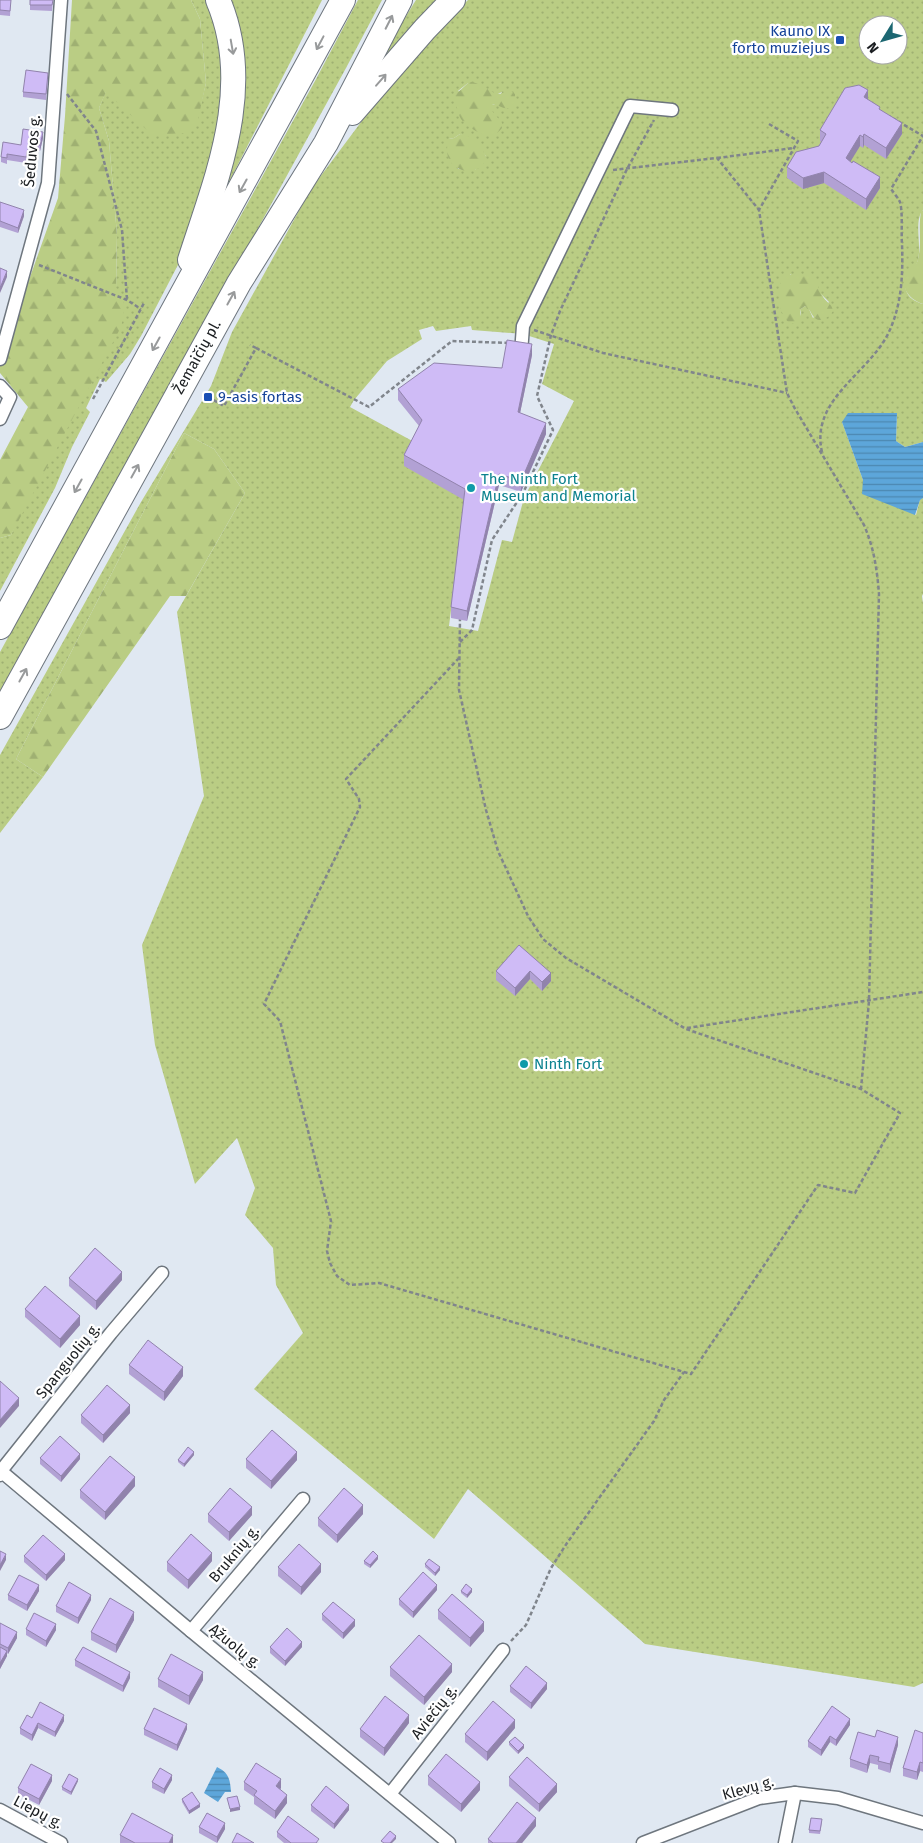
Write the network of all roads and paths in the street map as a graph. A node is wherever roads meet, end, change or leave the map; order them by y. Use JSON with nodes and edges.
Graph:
{"nodes":[{"id":1,"x":61,"y":0,"type":"edge"},
{"id":2,"x":218,"y":0,"type":"edge"},
{"id":3,"x":343,"y":0,"type":"edge"},
{"id":4,"x":400,"y":0,"type":"edge"},
{"id":5,"x":453,"y":0,"type":"edge"},
{"id":6,"x":54,"y":84,"type":"junction"},
{"id":7,"x":672,"y":110,"type":"joint"},
{"id":8,"x":889,"y":116,"type":"edge"},
{"id":9,"x":769,"y":124,"type":"dead end"},
{"id":10,"x":326,"y":143,"type":"junction"},
{"id":11,"x":794,"y":148,"type":"junction"},
{"id":12,"x":717,"y":158,"type":"junction"},
{"id":13,"x":627,"y":169,"type":"junction"},
{"id":14,"x":598,"y":172,"type":"junction"},
{"id":15,"x":759,"y":210,"type":"junction"},
{"id":16,"x":26,"y":260,"type":"junction"},
{"id":17,"x":127,"y":300,"type":"junction"},
{"id":18,"x":144,"y":303,"type":"dead end"},
{"id":19,"x":141,"y":309,"type":"junction"},
{"id":20,"x":171,"y":316,"type":"junction"},
{"id":21,"x":551,"y":335,"type":"junction"},
{"id":22,"x":250,"y":345,"type":"dead end"},
{"id":23,"x":256,"y":348,"type":"junction"},
{"id":24,"x":521,"y":349,"type":"joint"},
{"id":25,"x":0,"y":359,"type":"edge"},
{"id":26,"x":0,"y":386,"type":"edge"},
{"id":27,"x":787,"y":393,"type":"junction"},
{"id":28,"x":208,"y":397,"type":"dead end"},
{"id":29,"x":93,"y":399,"type":"dead end"},
{"id":30,"x":0,"y":419,"type":"edge"},
{"id":31,"x":823,"y":456,"type":"junction"},
{"id":32,"x":462,"y":610,"type":"edge"},
{"id":33,"x":0,"y":628,"type":"edge"},
{"id":34,"x":460,"y":643,"type":"junction"},
{"id":35,"x":459,"y":658,"type":"junction"},
{"id":36,"x":0,"y":718,"type":"edge"},
{"id":37,"x":923,"y":992,"type":"edge"},
{"id":38,"x":869,"y":1001,"type":"junction"},
{"id":39,"x":686,"y":1029,"type":"junction"},
{"id":40,"x":861,"y":1090,"type":"junction"},
{"id":41,"x":162,"y":1273,"type":"dead end"},
{"id":42,"x":685,"y":1372,"type":"junction"},
{"id":43,"x":1,"y":1473,"type":"edge"},
{"id":44,"x":303,"y":1498,"type":"dead end"},
{"id":45,"x":191,"y":1631,"type":"junction"},
{"id":46,"x":503,"y":1650,"type":"joint"},
{"id":47,"x":795,"y":1793,"type":"junction"},
{"id":48,"x":390,"y":1794,"type":"junction"},
{"id":49,"x":0,"y":1810,"type":"edge"},
{"id":50,"x":923,"y":1823,"type":"edge"},
{"id":51,"x":61,"y":1843,"type":"edge"},
{"id":52,"x":450,"y":1843,"type":"edge"},
{"id":53,"x":643,"y":1843,"type":"edge"},
{"id":54,"x":785,"y":1843,"type":"edge"}],
"edges":[{"from":1,"to":6,"type":"street","name":"Šeduvos g."},
{"from":2,"to":20,"type":"highway","one_way":true},
{"from":3,"to":20,"type":"highway","one_way":true},
{"from":10,"to":4,"type":"highway","name":"Žemaičių pl.","one_way":true},
{"from":10,"to":5,"type":"highway","one_way":true},
{"from":6,"to":16,"type":"street","name":"Šeduvos g."},
{"from":6,"to":17,"type":"path"},
{"from":7,"to":13,"type":"path"},
{"from":7,"to":14,"type":"street"},
{"from":8,"to":31,"type":"path"},
{"from":9,"to":11,"type":"path"},
{"from":36,"to":10,"type":"highway","name":"Žemaičių pl.","one_way":true},
{"from":11,"to":12,"type":"path"},
{"from":11,"to":15,"type":"path"},
{"from":12,"to":13,"type":"path"},
{"from":12,"to":15,"type":"path"},
{"from":13,"to":14,"type":"path"},
{"from":13,"to":21,"type":"path"},
{"from":14,"to":24,"type":"street"},
{"from":15,"to":27,"type":"path"},
{"from":16,"to":17,"type":"path"},
{"from":16,"to":25,"type":"street","name":"Šeduvos g."},
{"from":17,"to":19,"type":"path"},
{"from":18,"to":19,"type":"path"},
{"from":19,"to":29,"type":"path"},
{"from":20,"to":33,"type":"highway","one_way":true},
{"from":21,"to":27,"type":"path"},
{"from":21,"to":34,"type":"path"},
{"from":22,"to":23,"type":"path"},
{"from":23,"to":24,"type":"path"},
{"from":23,"to":28,"type":"path"},
{"from":26,"to":30,"type":"street"},
{"from":27,"to":31,"type":"path"},
{"from":31,"to":38,"type":"path"},
{"from":32,"to":34,"type":"path"},
{"from":34,"to":35,"type":"path"},
{"from":35,"to":39,"type":"path"},
{"from":35,"to":42,"type":"path"},
{"from":37,"to":38,"type":"path"},
{"from":38,"to":39,"type":"path"},
{"from":38,"to":40,"type":"path"},
{"from":39,"to":40,"type":"path"},
{"from":40,"to":42,"type":"path"},
{"from":41,"to":43,"type":"street","name":"Spanguolių g."},
{"from":42,"to":46,"type":"path"},
{"from":43,"to":45,"type":"street","name":"Ąžuolų g."},
{"from":44,"to":45,"type":"street","name":"Bruknių g."},
{"from":45,"to":48,"type":"street","name":"Ąžuolų g."},
{"from":46,"to":48,"type":"street","name":"Aviečių g."},
{"from":47,"to":50,"type":"street","name":"Klevų g."},
{"from":47,"to":53,"type":"street","name":"Klevų g."},
{"from":47,"to":54,"type":"street"},
{"from":48,"to":52,"type":"street","name":"Ąžuolų g."},
{"from":49,"to":51,"type":"street","name":"Liepų g."}]}
